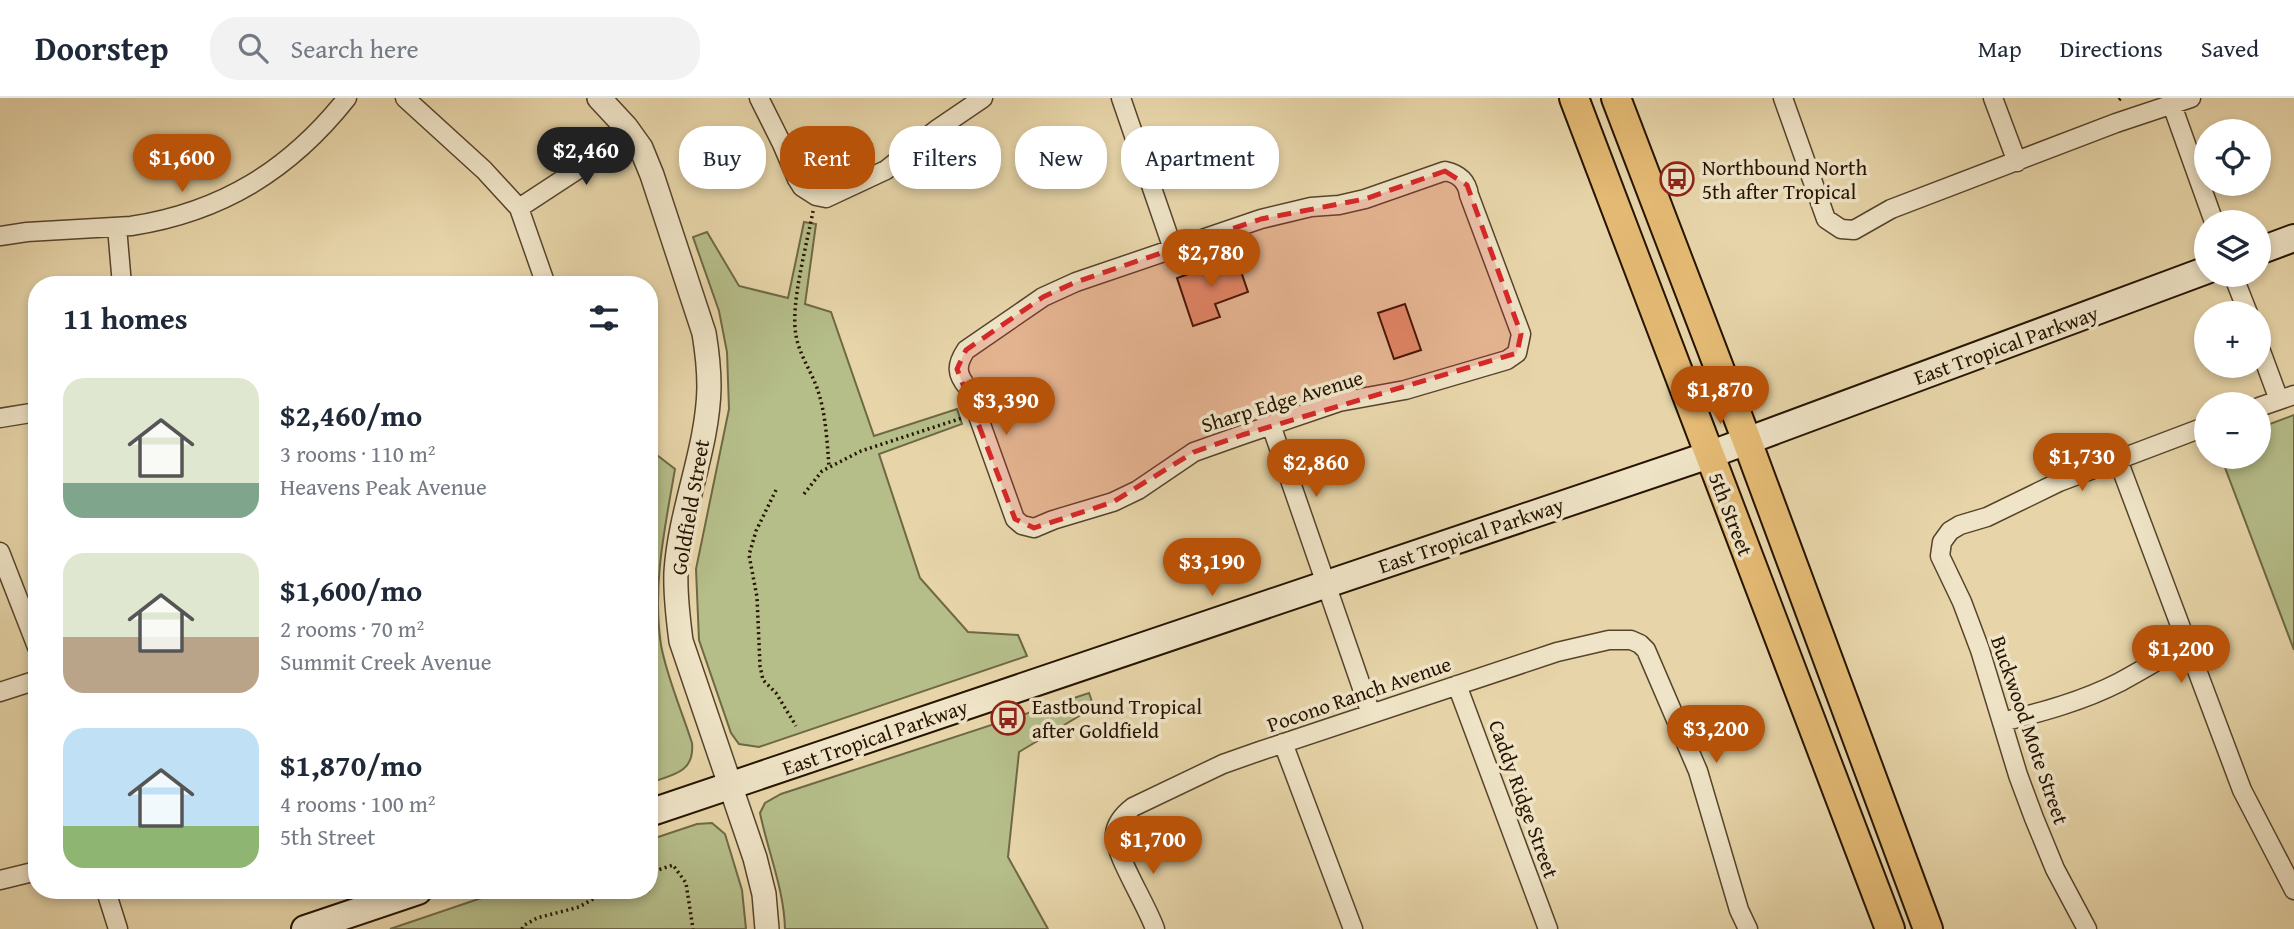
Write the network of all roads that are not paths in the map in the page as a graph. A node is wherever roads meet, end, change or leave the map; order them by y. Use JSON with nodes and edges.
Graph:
{"nodes":[{"id":1,"x":347,"y":98,"type":"edge"},
{"id":2,"x":405,"y":98,"type":"edge"},
{"id":3,"x":600,"y":98,"type":"edge"},
{"id":4,"x":759,"y":98,"type":"edge"},
{"id":5,"x":983,"y":98,"type":"edge"},
{"id":6,"x":1121,"y":98,"type":"edge"},
{"id":7,"x":1574,"y":98,"type":"edge"},
{"id":8,"x":1616,"y":98,"type":"edge"},
{"id":9,"x":1783,"y":98,"type":"edge"},
{"id":10,"x":1993,"y":98,"type":"edge"},
{"id":11,"x":2191,"y":98,"type":"edge"},
{"id":12,"x":2172,"y":105,"type":"junction"},
{"id":13,"x":632,"y":134,"type":"junction"},
{"id":14,"x":2017,"y":162,"type":"junction"},
{"id":15,"x":519,"y":208,"type":"junction"},
{"id":16,"x":2210,"y":210,"type":"edge"},
{"id":17,"x":117,"y":227,"type":"junction"},
{"id":18,"x":0,"y":236,"type":"edge"},
{"id":19,"x":2294,"y":238,"type":"edge"},
{"id":20,"x":2271,"y":247,"type":"edge"},
{"id":21,"x":1173,"y":249,"type":"junction"},
{"id":22,"x":2194,"y":275,"type":"edge"},
{"id":23,"x":121,"y":276,"type":"edge"},
{"id":24,"x":542,"y":276,"type":"edge"},
{"id":25,"x":2271,"y":367,"type":"edge"},
{"id":26,"x":2287,"y":397,"type":"edge"},
{"id":27,"x":28,"y":413,"type":"edge"},
{"id":28,"x":0,"y":418,"type":"edge"},
{"id":29,"x":1271,"y":425,"type":"junction"},
{"id":30,"x":2194,"y":431,"type":"edge"},
{"id":31,"x":1747,"y":441,"type":"junction"},
{"id":32,"x":1709,"y":455,"type":"junction"},
{"id":33,"x":2118,"y":460,"type":"junction"},
{"id":34,"x":0,"y":552,"type":"edge"},
{"id":35,"x":1325,"y":585,"type":"junction"},
{"id":36,"x":28,"y":624,"type":"edge"},
{"id":37,"x":2186,"y":644,"type":"junction"},
{"id":38,"x":28,"y":683,"type":"edge"},
{"id":39,"x":1457,"y":685,"type":"junction"},
{"id":40,"x":0,"y":692,"type":"edge"},
{"id":41,"x":1371,"y":714,"type":"junction"},
{"id":42,"x":2002,"y":722,"type":"junction"},
{"id":43,"x":1283,"y":743,"type":"junction"},
{"id":44,"x":731,"y":785,"type":"junction"},
{"id":45,"x":658,"y":810,"type":"edge"},
{"id":46,"x":28,"y":874,"type":"edge"},
{"id":47,"x":0,"y":880,"type":"edge"},
{"id":48,"x":2294,"y":890,"type":"edge"},
{"id":49,"x":109,"y":899,"type":"edge"},
{"id":50,"x":394,"y":899,"type":"edge"},
{"id":51,"x":118,"y":929,"type":"edge"},
{"id":52,"x":305,"y":929,"type":"edge"},
{"id":53,"x":768,"y":929,"type":"edge"},
{"id":54,"x":1155,"y":929,"type":"edge"},
{"id":55,"x":1353,"y":929,"type":"edge"},
{"id":56,"x":1548,"y":929,"type":"edge"},
{"id":57,"x":1748,"y":929,"type":"edge"},
{"id":58,"x":1890,"y":929,"type":"edge"},
{"id":59,"x":1928,"y":929,"type":"edge"},
{"id":60,"x":2087,"y":929,"type":"edge"}],
"edges":[{"from":1,"to":17,"type":"street"},
{"from":2,"to":15,"type":"street"},
{"from":3,"to":13,"type":"street","name":"Goldfield Street"},
{"from":4,"to":5,"type":"street"},
{"from":6,"to":21,"type":"street"},
{"from":7,"to":32,"type":"main road","name":"5th Street"},
{"from":8,"to":31,"type":"main road","name":"5th Street"},
{"from":9,"to":14,"type":"street"},
{"from":10,"to":14,"type":"street"},
{"from":11,"to":12,"type":"street"},
{"from":12,"to":14,"type":"street"},
{"from":12,"to":16,"type":"street"},
{"from":13,"to":15,"type":"street"},
{"from":13,"to":44,"type":"street","name":"Goldfield Street"},
{"from":15,"to":24,"type":"street"},
{"from":17,"to":18,"type":"street"},
{"from":17,"to":23,"type":"street"},
{"from":19,"to":20,"type":"main road"},
{"from":21,"to":29,"type":"street","name":"Sharp Edge Avenue"},
{"from":21,"to":29,"type":"street","name":"Sharp Edge Avenue"},
{"from":22,"to":31,"type":"main road","name":"East Tropical Parkway"},
{"from":25,"to":26,"type":"street"},
{"from":27,"to":28,"type":"street"},
{"from":29,"to":35,"type":"street"},
{"from":30,"to":33,"type":"street"},
{"from":31,"to":32,"type":"main road","name":"East Tropical Parkway"},
{"from":31,"to":59,"type":"main road","name":"5th Street"},
{"from":32,"to":35,"type":"main road","name":"East Tropical Parkway"},
{"from":32,"to":58,"type":"main road","name":"5th Street"},
{"from":33,"to":37,"type":"street"},
{"from":33,"to":42,"type":"street","name":"Buckwood Mote Street"},
{"from":34,"to":36,"type":"street"},
{"from":35,"to":41,"type":"street"},
{"from":35,"to":44,"type":"main road","name":"East Tropical Parkway"},
{"from":37,"to":42,"type":"street"},
{"from":37,"to":48,"type":"street"},
{"from":38,"to":40,"type":"street"},
{"from":39,"to":41,"type":"street","name":"Pocono Ranch Avenue"},
{"from":39,"to":56,"type":"street","name":"Caddy Ridge Street"},
{"from":39,"to":57,"type":"street","name":"Pocono Ranch Avenue"},
{"from":41,"to":43,"type":"street","name":"Pocono Ranch Avenue"},
{"from":42,"to":60,"type":"street","name":"Buckwood Mote Street"},
{"from":43,"to":54,"type":"street","name":"Pocono Ranch Avenue"},
{"from":43,"to":55,"type":"street"},
{"from":44,"to":45,"type":"main road","name":"East Tropical Parkway"},
{"from":44,"to":53,"type":"street","name":"Goldfield Street"},
{"from":46,"to":47,"type":"street"},
{"from":49,"to":51,"type":"street"},
{"from":50,"to":52,"type":"main road"}]}
